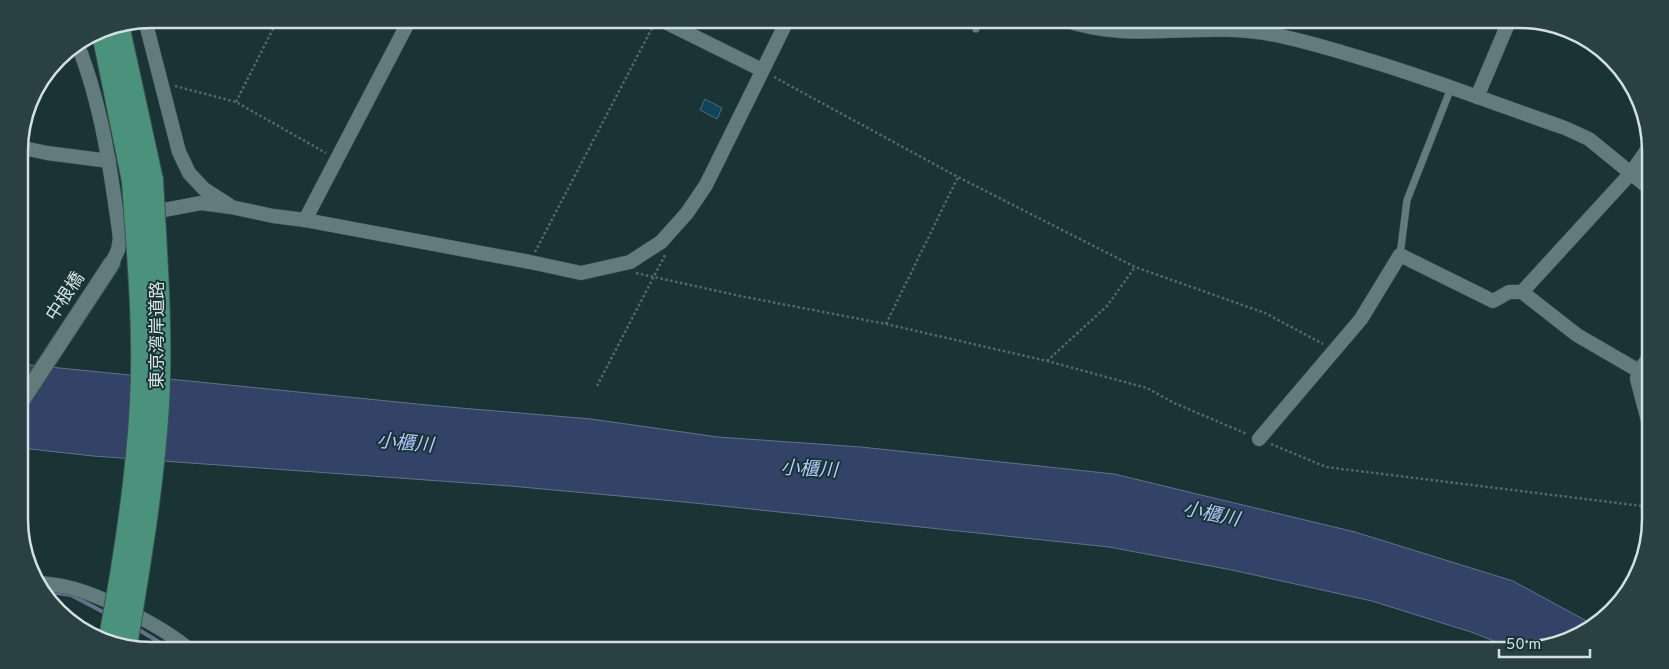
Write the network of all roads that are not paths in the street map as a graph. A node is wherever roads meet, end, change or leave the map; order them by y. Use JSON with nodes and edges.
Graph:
{"nodes":[{"id":1,"x":147,"y":28,"type":"edge"},
{"id":2,"x":405,"y":28,"type":"edge"},
{"id":3,"x":667,"y":28,"type":"edge"},
{"id":4,"x":783,"y":28,"type":"edge"},
{"id":5,"x":1099,"y":28,"type":"edge"},
{"id":6,"x":1176,"y":28,"type":"edge"},
{"id":7,"x":1241,"y":28,"type":"edge"},
{"id":8,"x":1506,"y":28,"type":"edge"},
{"id":9,"x":119,"y":32,"type":"edge"},
{"id":10,"x":104,"y":37,"type":"edge"},
{"id":11,"x":79,"y":51,"type":"edge"},
{"id":12,"x":762,"y":70,"type":"junction"},
{"id":13,"x":1451,"y":88,"type":"junction"},
{"id":14,"x":1477,"y":97,"type":"junction"},
{"id":15,"x":28,"y":150,"type":"edge"},
{"id":16,"x":1642,"y":158,"type":"edge"},
{"id":17,"x":109,"y":161,"type":"junction"},
{"id":18,"x":1631,"y":173,"type":"junction"},
{"id":19,"x":142,"y":181,"type":"junction"},
{"id":20,"x":1642,"y":182,"type":"edge"},
{"id":21,"x":231,"y":207,"type":"junction"},
{"id":22,"x":306,"y":220,"type":"junction"},
{"id":23,"x":120,"y":238,"type":"junction"},
{"id":24,"x":1400,"y":255,"type":"junction"},
{"id":25,"x":112,"y":263,"type":"joint"},
{"id":26,"x":1522,"y":292,"type":"junction"},
{"id":27,"x":1642,"y":367,"type":"edge"},
{"id":28,"x":1639,"y":371,"type":"junction"},
{"id":29,"x":28,"y":391,"type":"edge"},
{"id":30,"x":1642,"y":398,"type":"edge"},
{"id":31,"x":1259,"y":439,"type":"road end"},
{"id":32,"x":46,"y":584,"type":"edge"},
{"id":33,"x":110,"y":635,"type":"edge"},
{"id":34,"x":127,"y":639,"type":"edge"},
{"id":35,"x":178,"y":642,"type":"edge"}],
"edges":[{"from":1,"to":21,"type":"street"},
{"from":2,"to":22,"type":"street"},
{"from":3,"to":12,"type":"street"},
{"from":4,"to":12,"type":"street"},
{"from":5,"to":6,"type":"street"},
{"from":7,"to":13,"type":"street"},
{"from":8,"to":14,"type":"street"},
{"from":9,"to":19,"type":"highway","name":"東京湾岸道路"},
{"from":10,"to":19,"type":"highway","name":"東京湾岸道路"},
{"from":11,"to":17,"type":"street"},
{"from":12,"to":22,"type":"street"},
{"from":13,"to":14,"type":"street"},
{"from":13,"to":24,"type":"lane"},
{"from":14,"to":18,"type":"street"},
{"from":15,"to":17,"type":"street"},
{"from":16,"to":18,"type":"street"},
{"from":17,"to":23,"type":"street"},
{"from":18,"to":20,"type":"street"},
{"from":18,"to":26,"type":"street"},
{"from":19,"to":33,"type":"highway","name":"東京湾岸道路","bridge":true},
{"from":19,"to":34,"type":"highway","name":"東京湾岸道路","bridge":true},
{"from":21,"to":22,"type":"street"},
{"from":21,"to":23,"type":"street"},
{"from":23,"to":25,"type":"street"},
{"from":24,"to":26,"type":"street"},
{"from":24,"to":31,"type":"street"},
{"from":25,"to":29,"type":"street","name":"中根橋"},
{"from":26,"to":28,"type":"street"},
{"from":27,"to":28,"type":"street"},
{"from":28,"to":30,"type":"street"},
{"from":32,"to":35,"type":"street"}]}
